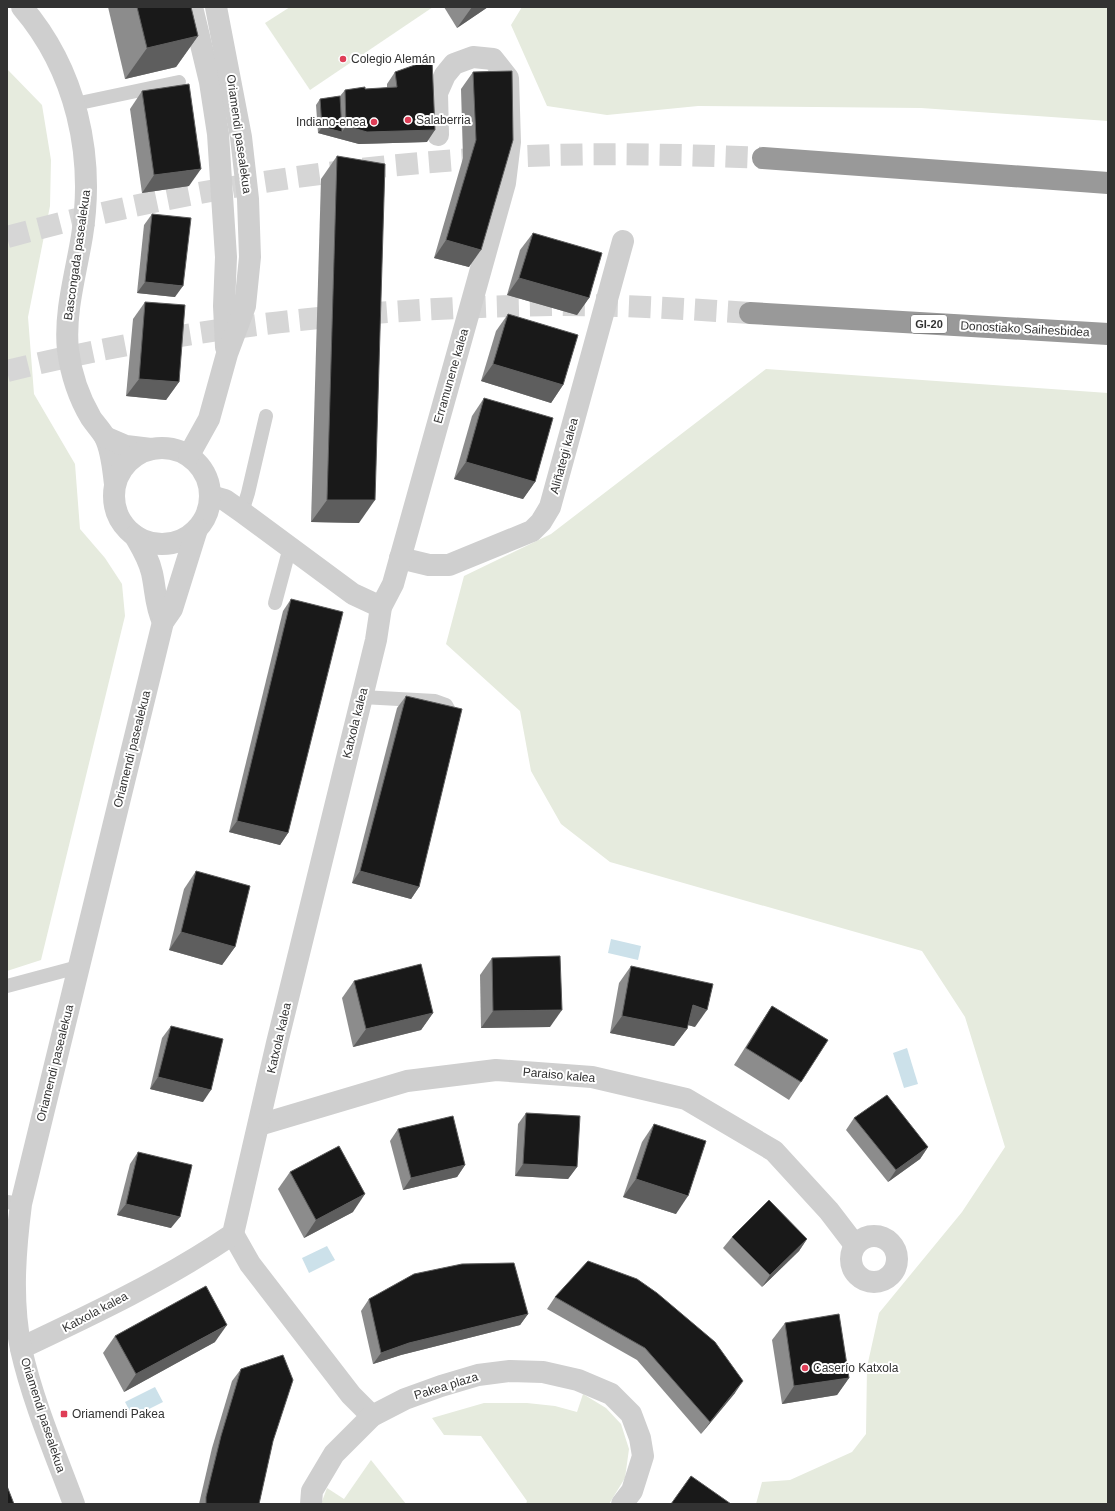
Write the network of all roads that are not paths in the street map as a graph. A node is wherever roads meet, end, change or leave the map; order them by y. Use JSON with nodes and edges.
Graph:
{"nodes":[{"id":1,"x":22,"y":7,"type":"edge"},
{"id":2,"x":192,"y":7,"type":"edge"},
{"id":3,"x":216,"y":7,"type":"edge"},
{"id":4,"x":179,"y":82,"type":"dead end"},
{"id":5,"x":75,"y":104,"type":"junction"},
{"id":6,"x":438,"y":135,"type":"dead end"},
{"id":7,"x":763,"y":158,"type":"tunnel mouth"},
{"id":8,"x":1108,"y":183,"type":"edge"},
{"id":9,"x":624,"y":241,"type":"dead end"},
{"id":10,"x":750,"y":313,"type":"tunnel mouth"},
{"id":11,"x":1108,"y":334,"type":"edge"},
{"id":12,"x":226,"y":354,"type":"junction"},
{"id":13,"x":266,"y":416,"type":"dead end"},
{"id":14,"x":105,"y":437,"type":"junction"},
{"id":15,"x":151,"y":448,"type":"junction"},
{"id":16,"x":189,"y":455,"type":"junction"},
{"id":17,"x":115,"y":484,"type":"junction"},
{"id":18,"x":211,"y":496,"type":"junction"},
{"id":19,"x":242,"y":512,"type":"junction"},
{"id":20,"x":197,"y":529,"type":"junction"},
{"id":21,"x":135,"y":536,"type":"junction"},
{"id":22,"x":290,"y":547,"type":"junction"},
{"id":23,"x":400,"y":558,"type":"junction"},
{"id":24,"x":275,"y":603,"type":"dead end"},
{"id":25,"x":381,"y":607,"type":"junction"},
{"id":26,"x":163,"y":622,"type":"junction"},
{"id":27,"x":362,"y":697,"type":"junction"},
{"id":28,"x":453,"y":718,"type":"edge"},
{"id":29,"x":78,"y":966,"type":"junction"},
{"id":30,"x":7,"y":986,"type":"edge"},
{"id":31,"x":259,"y":1126,"type":"junction"},
{"id":32,"x":14,"y":1203,"type":"edge"},
{"id":33,"x":233,"y":1234,"type":"junction"},
{"id":34,"x":855,"y":1246,"type":"dead end"},
{"id":35,"x":21,"y":1348,"type":"junction"},
{"id":36,"x":372,"y":1416,"type":"junction"},
{"id":37,"x":74,"y":1504,"type":"edge"},
{"id":38,"x":311,"y":1504,"type":"edge"},
{"id":39,"x":622,"y":1504,"type":"edge"}],
"edges":[{"from":1,"to":5,"type":"street","name":"Bascongada pasealekua"},
{"from":2,"to":12,"type":"street","name":"Oriamendi pasealekua"},
{"from":3,"to":12,"type":"street","name":"Oriamendi pasealekua"},
{"from":4,"to":5,"type":"lane"},
{"from":5,"to":14,"type":"street","name":"Bascongada pasealekua"},
{"from":6,"to":23,"type":"street","name":"Erramunene kalea"},
{"from":7,"to":8,"type":"highway"},
{"from":9,"to":23,"type":"street","name":"Aliñategi kalea"},
{"from":10,"to":11,"type":"highway","name":"Donostiako Saihesbidea","number":"GI-20"},
{"from":12,"to":16,"type":"street","name":"Oriamendi pasealekua"},
{"from":13,"to":19,"type":"lane"},
{"from":14,"to":15,"type":"street","name":"Bascongada pasealekua"},
{"from":14,"to":17,"type":"street","name":"Bascongada pasealekua"},
{"from":15,"to":16,"type":"street"},
{"from":15,"to":17,"type":"street"},
{"from":16,"to":18,"type":"street"},
{"from":17,"to":21,"type":"street"},
{"from":18,"to":19,"type":"street"},
{"from":18,"to":20,"type":"street"},
{"from":19,"to":22,"type":"street"},
{"from":20,"to":21,"type":"street"},
{"from":20,"to":26,"type":"street","name":"Oriamendi pasealekua"},
{"from":21,"to":26,"type":"street"},
{"from":22,"to":24,"type":"lane"},
{"from":22,"to":25,"type":"street"},
{"from":23,"to":25,"type":"street","name":"Erramunene kalea"},
{"from":25,"to":27,"type":"street","name":"Katxola kalea"},
{"from":26,"to":29,"type":"street","name":"Oriamendi pasealekua"},
{"from":27,"to":28,"type":"lane"},
{"from":27,"to":31,"type":"street","name":"Katxola kalea"},
{"from":29,"to":30,"type":"lane"},
{"from":29,"to":32,"type":"street","name":"Oriamendi pasealekua"},
{"from":31,"to":33,"type":"street","name":"Katxola kalea"},
{"from":31,"to":34,"type":"street","name":"Paraiso kalea"},
{"from":32,"to":35,"type":"street","name":"Oriamendi pasealekua"},
{"from":33,"to":35,"type":"street","name":"Katxola kalea"},
{"from":33,"to":36,"type":"street"},
{"from":35,"to":37,"type":"street","name":"Oriamendi pasealekua"},
{"from":36,"to":38,"type":"street","name":"Pakea plaza"},
{"from":36,"to":39,"type":"street","name":"Pakea plaza"}]}
